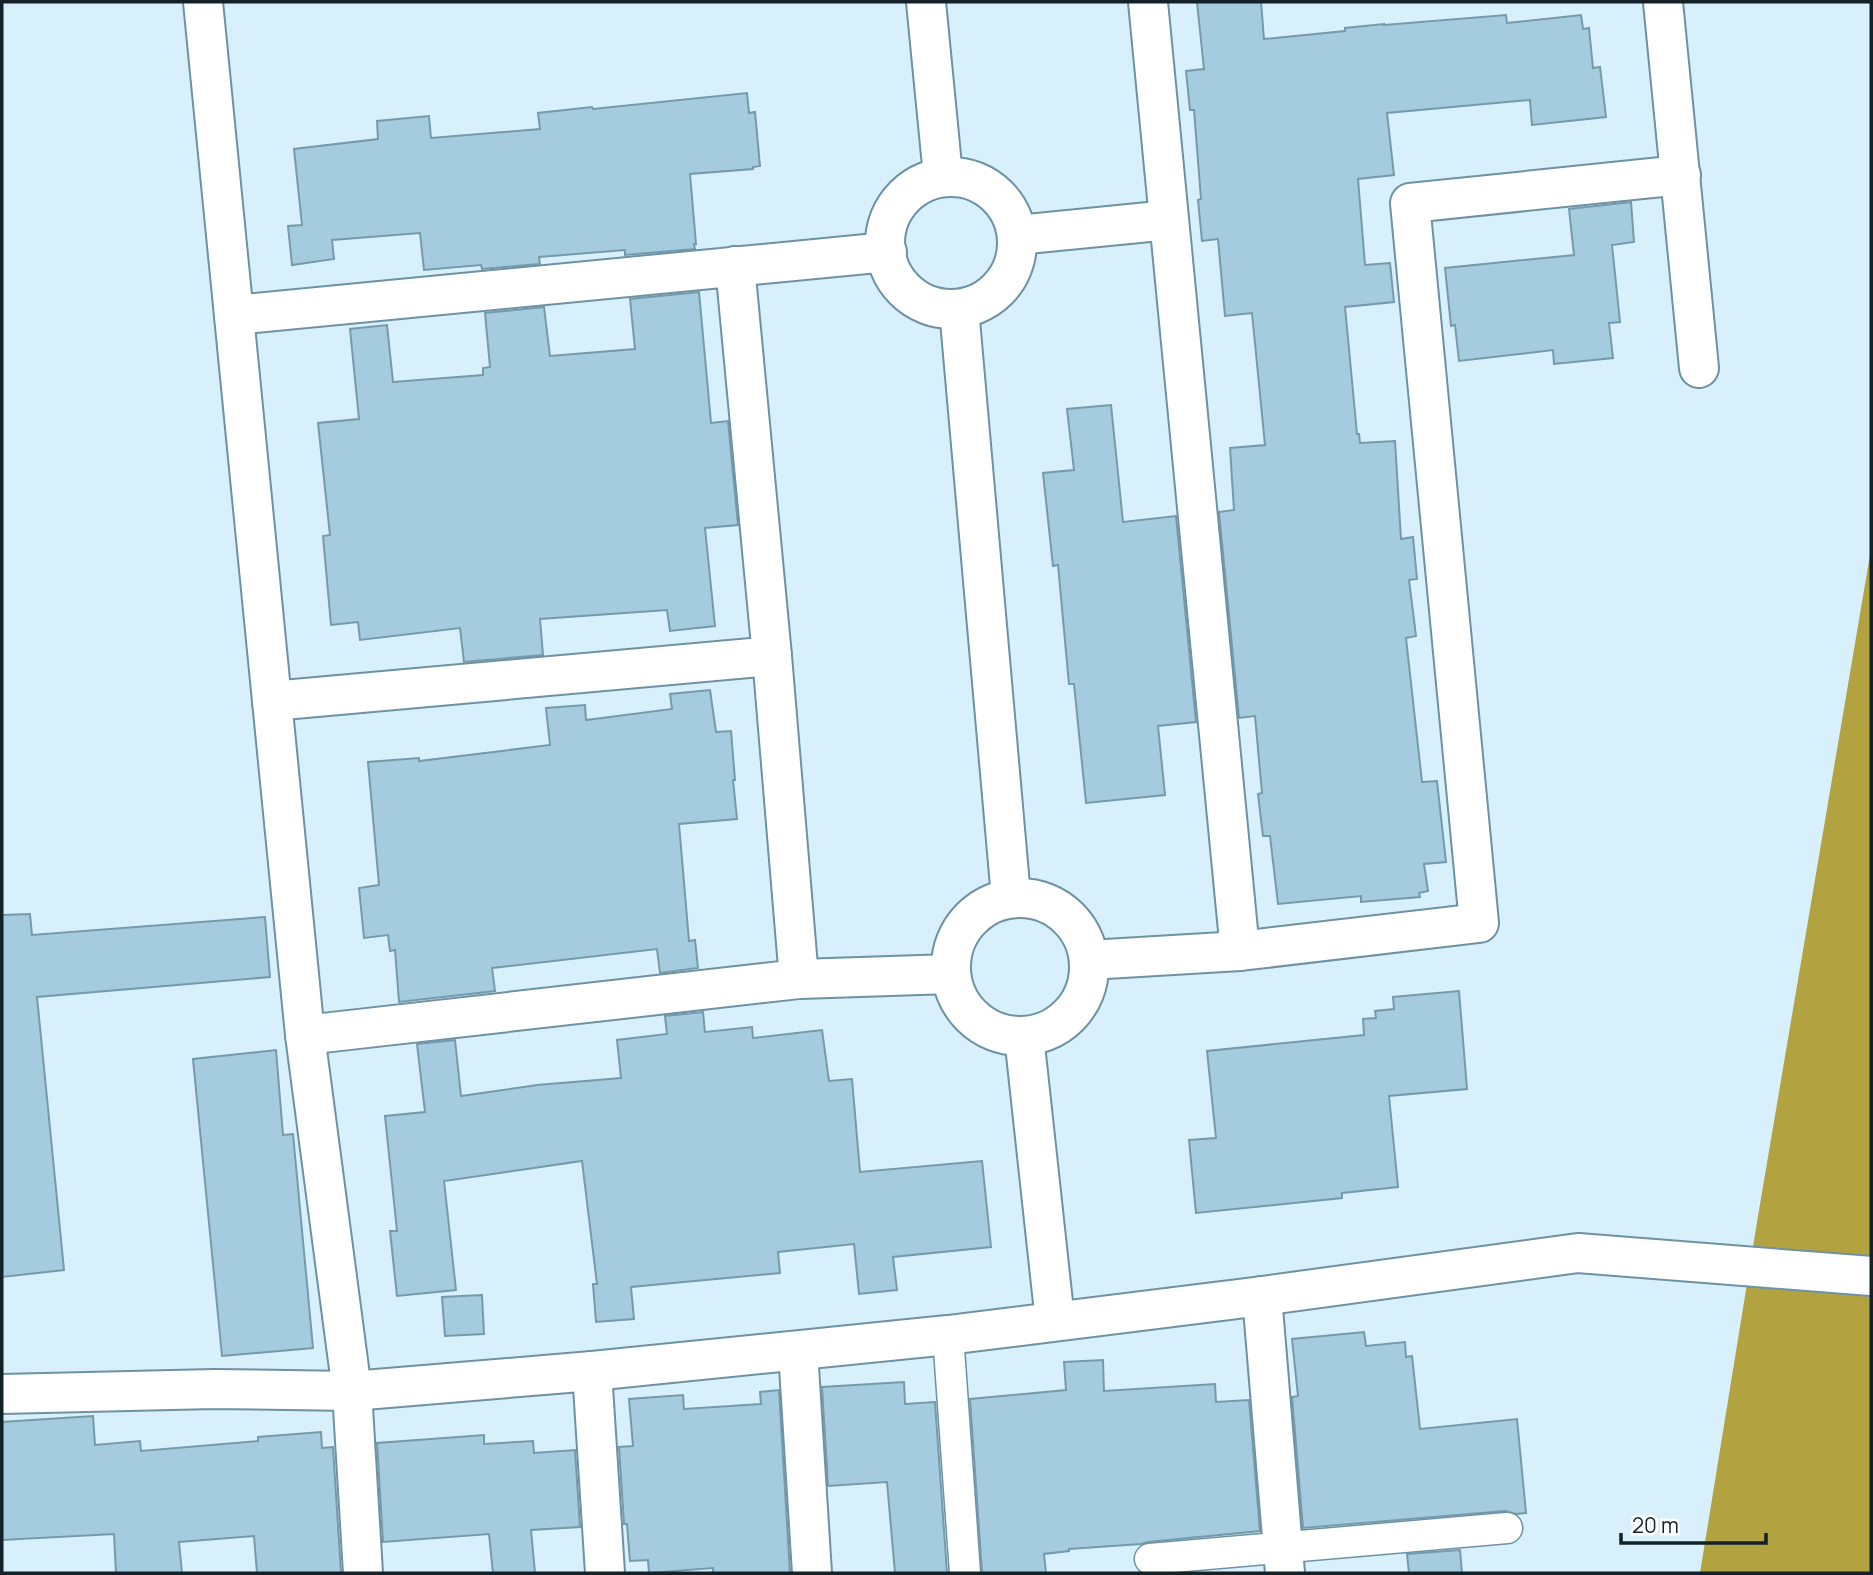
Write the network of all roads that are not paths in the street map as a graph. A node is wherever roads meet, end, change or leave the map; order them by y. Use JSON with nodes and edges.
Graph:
{"nodes":[{"id":1,"x":203,"y":2,"type":"edge"},
{"id":2,"x":926,"y":2,"type":"edge"},
{"id":3,"x":1148,"y":2,"type":"edge"},
{"id":4,"x":1663,"y":2,"type":"edge"},
{"id":5,"x":1681,"y":175,"type":"junction"},
{"id":6,"x":943,"y":176,"type":"junction"},
{"id":7,"x":1169,"y":220,"type":"junction"},
{"id":8,"x":1017,"y":235,"type":"junction"},
{"id":9,"x":887,"y":252,"type":"junction"},
{"id":10,"x":735,"y":266,"type":"junction"},
{"id":11,"x":958,"y":309,"type":"junction"},
{"id":12,"x":234,"y":315,"type":"junction"},
{"id":13,"x":1699,"y":368,"type":"dead end"},
{"id":14,"x":772,"y":656,"type":"junction"},
{"id":15,"x":272,"y":701,"type":"junction"},
{"id":16,"x":1011,"y":897,"type":"junction"},
{"id":17,"x":1240,"y":951,"type":"junction"},
{"id":18,"x":1089,"y":960,"type":"junction"},
{"id":19,"x":951,"y":974,"type":"junction"},
{"id":20,"x":799,"y":979,"type":"junction"},
{"id":21,"x":305,"y":1035,"type":"junction"},
{"id":22,"x":1024,"y":1036,"type":"junction"},
{"id":23,"x":1871,"y":1276,"type":"edge"},
{"id":24,"x":1262,"y":1296,"type":"junction"},
{"id":25,"x":1055,"y":1321,"type":"junction"},
{"id":26,"x":948,"y":1335,"type":"junction"},
{"id":27,"x":798,"y":1350,"type":"junction"},
{"id":28,"x":592,"y":1371,"type":"junction"},
{"id":29,"x":352,"y":1391,"type":"junction"},
{"id":30,"x":2,"y":1394,"type":"edge"},
{"id":31,"x":1507,"y":1528,"type":"dead end"},
{"id":32,"x":1150,"y":1559,"type":"dead end"},
{"id":33,"x":1284,"y":1560,"type":"edge"},
{"id":34,"x":363,"y":1573,"type":"edge"},
{"id":35,"x":605,"y":1573,"type":"edge"},
{"id":36,"x":812,"y":1573,"type":"edge"},
{"id":37,"x":965,"y":1573,"type":"edge"}],
"edges":[{"from":1,"to":12,"type":"street"},
{"from":2,"to":6,"type":"street"},
{"from":3,"to":7,"type":"street"},
{"from":4,"to":5,"type":"street"},
{"from":5,"to":13,"type":"street"},
{"from":5,"to":17,"type":"street"},
{"from":6,"to":8,"type":"street"},
{"from":6,"to":9,"type":"street"},
{"from":7,"to":8,"type":"street"},
{"from":7,"to":17,"type":"street"},
{"from":8,"to":11,"type":"street"},
{"from":9,"to":10,"type":"street"},
{"from":9,"to":11,"type":"street"},
{"from":10,"to":12,"type":"street"},
{"from":10,"to":14,"type":"street"},
{"from":11,"to":16,"type":"street"},
{"from":12,"to":15,"type":"street"},
{"from":14,"to":15,"type":"street"},
{"from":14,"to":20,"type":"street"},
{"from":15,"to":21,"type":"street"},
{"from":16,"to":18,"type":"street"},
{"from":16,"to":19,"type":"street"},
{"from":17,"to":18,"type":"street"},
{"from":18,"to":22,"type":"street"},
{"from":19,"to":20,"type":"street"},
{"from":19,"to":22,"type":"street"},
{"from":20,"to":21,"type":"street"},
{"from":21,"to":29,"type":"street"},
{"from":22,"to":25,"type":"street"},
{"from":23,"to":24,"type":"street"},
{"from":24,"to":25,"type":"street"},
{"from":24,"to":33,"type":"street"},
{"from":25,"to":26,"type":"street"},
{"from":26,"to":27,"type":"street"},
{"from":26,"to":37,"type":"lane"},
{"from":27,"to":28,"type":"street"},
{"from":27,"to":36,"type":"street"},
{"from":28,"to":29,"type":"street"},
{"from":28,"to":35,"type":"street"},
{"from":29,"to":30,"type":"street"},
{"from":29,"to":34,"type":"street"},
{"from":31,"to":33,"type":"lane"},
{"from":32,"to":33,"type":"lane"}]}
